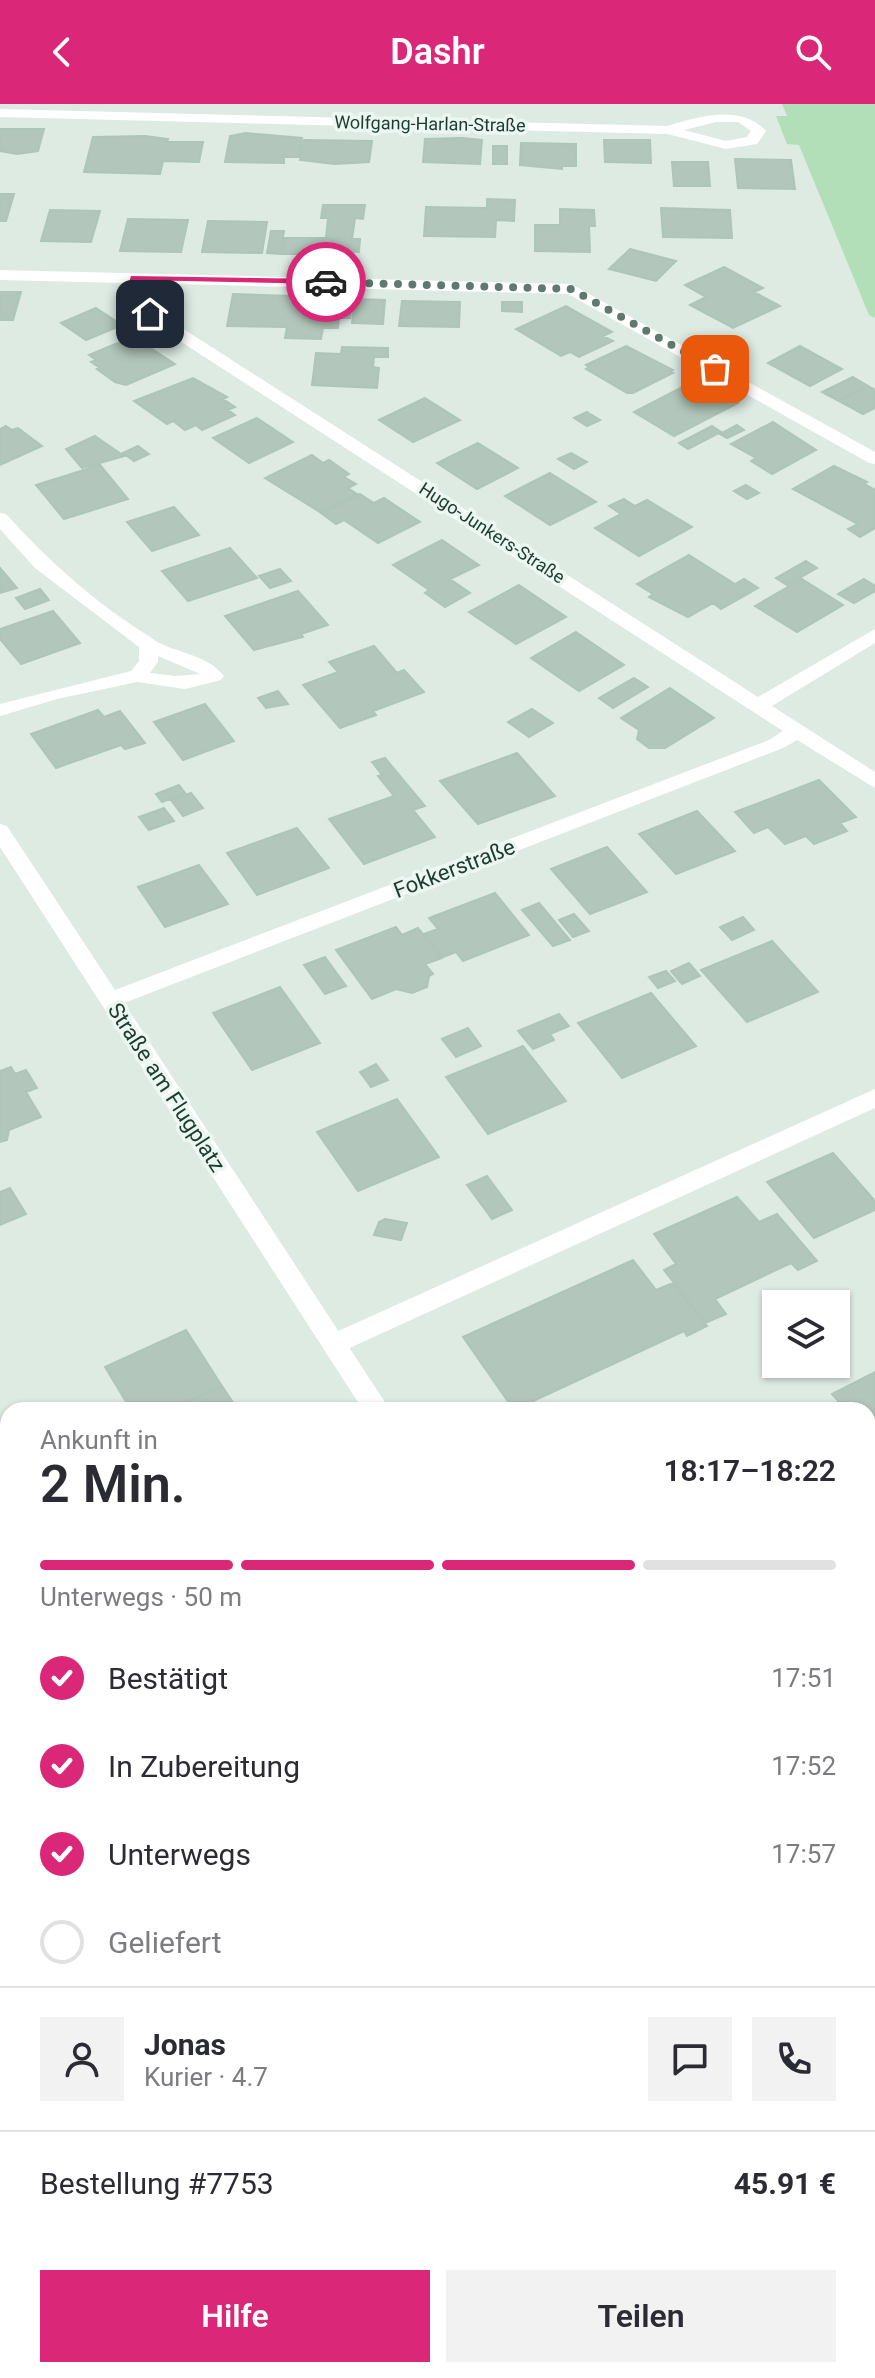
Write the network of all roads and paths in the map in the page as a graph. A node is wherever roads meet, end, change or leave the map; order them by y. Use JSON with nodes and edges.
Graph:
{"nodes":[{"id":1,"x":142,"y":110,"type":"edge"},
{"id":2,"x":0,"y":113,"type":"edge"},
{"id":3,"x":668,"y":130,"type":"junction"},
{"id":4,"x":0,"y":275,"type":"edge"},
{"id":5,"x":134,"y":278,"type":"junction"},
{"id":6,"x":875,"y":459,"type":"edge"},
{"id":7,"x":0,"y":518,"type":"edge"},
{"id":8,"x":875,"y":635,"type":"edge"},
{"id":9,"x":148,"y":645,"type":"junction"},
{"id":10,"x":137,"y":676,"type":"junction"},
{"id":11,"x":759,"y":705,"type":"junction"},
{"id":12,"x":0,"y":710,"type":"edge"},
{"id":13,"x":797,"y":731,"type":"junction"},
{"id":14,"x":875,"y":781,"type":"edge"},
{"id":15,"x":0,"y":831,"type":"edge"},
{"id":16,"x":110,"y":1000,"type":"junction"},
{"id":17,"x":875,"y":1098,"type":"edge"},
{"id":18,"x":334,"y":1344,"type":"junction"},
{"id":19,"x":372,"y":1402,"type":"edge"}],
"edges":[{"from":1,"to":2,"type":"street","name":"Wolfgang-Harlan-Straße"},
{"from":1,"to":3,"type":"street","name":"Wolfgang-Harlan-Straße"},
{"from":3,"to":3,"type":"street","name":"Wolfgang-Harlan-Straße"},
{"from":4,"to":5,"type":"street"},
{"from":5,"to":6,"type":"street"},
{"from":5,"to":11,"type":"street","name":"Hugo-Junkers-Straße"},
{"from":7,"to":9,"type":"street"},
{"from":8,"to":11,"type":"street"},
{"from":9,"to":10,"type":"street"},
{"from":9,"to":10,"type":"street"},
{"from":10,"to":12,"type":"street"},
{"from":11,"to":13,"type":"street","name":"Hugo-Junkers-Straße"},
{"from":13,"to":14,"type":"street","name":"Hugo-Junkers-Straße"},
{"from":13,"to":16,"type":"street","name":"Fokkerstraße"},
{"from":15,"to":16,"type":"street","name":"Straße am Flugplatz"},
{"from":16,"to":18,"type":"street","name":"Straße am Flugplatz"},
{"from":17,"to":18,"type":"street"},
{"from":18,"to":19,"type":"street","name":"Straße am Flugplatz"}]}
